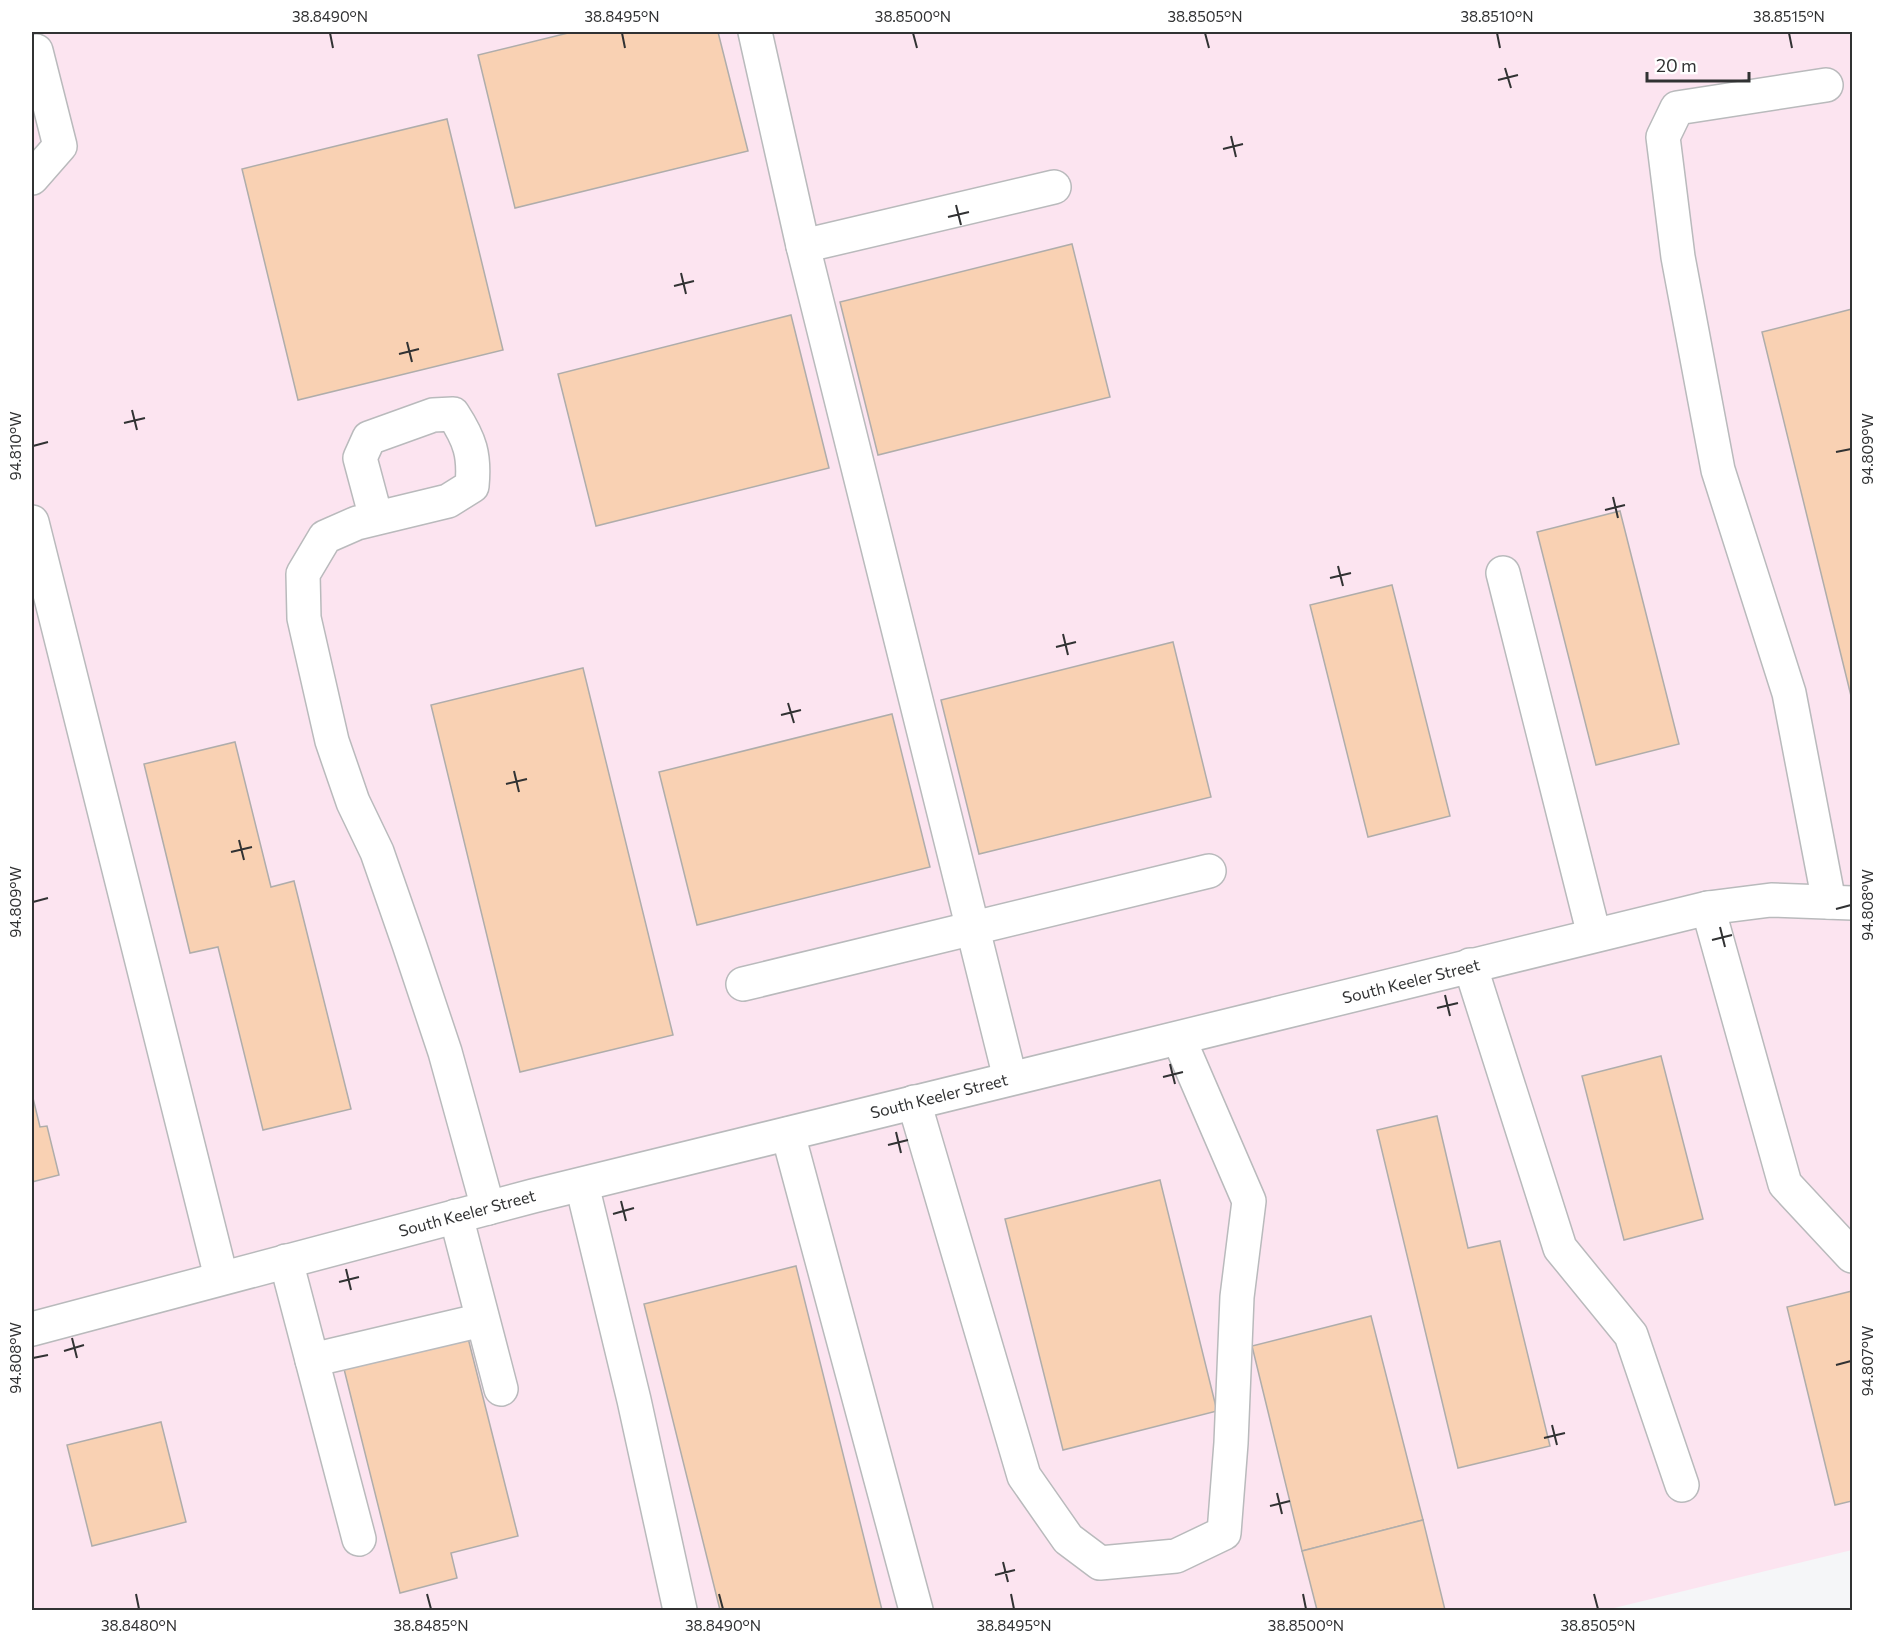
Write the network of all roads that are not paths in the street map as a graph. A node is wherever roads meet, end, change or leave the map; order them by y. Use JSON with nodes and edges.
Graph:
{"nodes":[{"id":1,"x":755,"y":32,"type":"edge"},
{"id":2,"x":32,"y":52,"type":"edge"},
{"id":3,"x":1826,"y":85,"type":"dead end"},
{"id":4,"x":32,"y":178,"type":"edge"},
{"id":5,"x":1054,"y":187,"type":"dead end"},
{"id":6,"x":803,"y":246,"type":"junction"},
{"id":7,"x":376,"y":518,"type":"dead end"},
{"id":8,"x":32,"y":522,"type":"edge"},
{"id":9,"x":1503,"y":573,"type":"dead end"},
{"id":10,"x":1209,"y":871,"type":"dead end"},
{"id":11,"x":1841,"y":903,"type":"edge"},
{"id":12,"x":1708,"y":908,"type":"junction"},
{"id":13,"x":973,"y":929,"type":"junction"},
{"id":14,"x":1594,"y":935,"type":"junction"},
{"id":15,"x":1470,"y":965,"type":"junction"},
{"id":16,"x":743,"y":984,"type":"dead end"},
{"id":17,"x":1179,"y":1039,"type":"junction"},
{"id":18,"x":1010,"y":1078,"type":"junction"},
{"id":19,"x":914,"y":1102,"type":"junction"},
{"id":20,"x":788,"y":1134,"type":"junction"},
{"id":21,"x":582,"y":1185,"type":"junction"},
{"id":22,"x":488,"y":1208,"type":"junction"},
{"id":23,"x":456,"y":1216,"type":"junction"},
{"id":24,"x":1852,"y":1256,"type":"edge"},
{"id":25,"x":286,"y":1261,"type":"junction"},
{"id":26,"x":221,"y":1277,"type":"junction"},
{"id":27,"x":483,"y":1320,"type":"junction"},
{"id":28,"x":32,"y":1329,"type":"edge"},
{"id":29,"x":312,"y":1360,"type":"junction"},
{"id":30,"x":501,"y":1389,"type":"dead end"},
{"id":31,"x":1682,"y":1485,"type":"dead end"},
{"id":32,"x":358,"y":1539,"type":"dead end"},
{"id":33,"x":680,"y":1611,"type":"edge"},
{"id":34,"x":916,"y":1611,"type":"edge"}],
"edges":[{"from":1,"to":6,"type":"street"},
{"from":2,"to":4,"type":"street"},
{"from":3,"to":11,"type":"street"},
{"from":5,"to":6,"type":"street"},
{"from":6,"to":13,"type":"street"},
{"from":7,"to":22,"type":"street"},
{"from":8,"to":26,"type":"street"},
{"from":9,"to":14,"type":"street"},
{"from":10,"to":13,"type":"street"},
{"from":11,"to":12,"type":"street","name":"South Keeler Street"},
{"from":12,"to":14,"type":"street","name":"South Keeler Street"},
{"from":12,"to":24,"type":"street"},
{"from":13,"to":16,"type":"street"},
{"from":13,"to":18,"type":"street"},
{"from":14,"to":15,"type":"street","name":"South Keeler Street"},
{"from":15,"to":17,"type":"street","name":"South Keeler Street"},
{"from":15,"to":31,"type":"street"},
{"from":17,"to":18,"type":"street","name":"South Keeler Street"},
{"from":17,"to":19,"type":"street"},
{"from":18,"to":19,"type":"street","name":"South Keeler Street"},
{"from":19,"to":20,"type":"street","name":"South Keeler Street"},
{"from":20,"to":21,"type":"street","name":"South Keeler Street"},
{"from":20,"to":34,"type":"street"},
{"from":21,"to":22,"type":"street","name":"South Keeler Street"},
{"from":21,"to":33,"type":"street"},
{"from":22,"to":23,"type":"street","name":"South Keeler Street"},
{"from":23,"to":25,"type":"street","name":"South Keeler Street"},
{"from":23,"to":27,"type":"street"},
{"from":25,"to":26,"type":"street","name":"South Keeler Street"},
{"from":25,"to":29,"type":"street"},
{"from":26,"to":28,"type":"street","name":"South Keeler Street"},
{"from":27,"to":29,"type":"street"},
{"from":27,"to":30,"type":"street"},
{"from":29,"to":32,"type":"street"}]}
